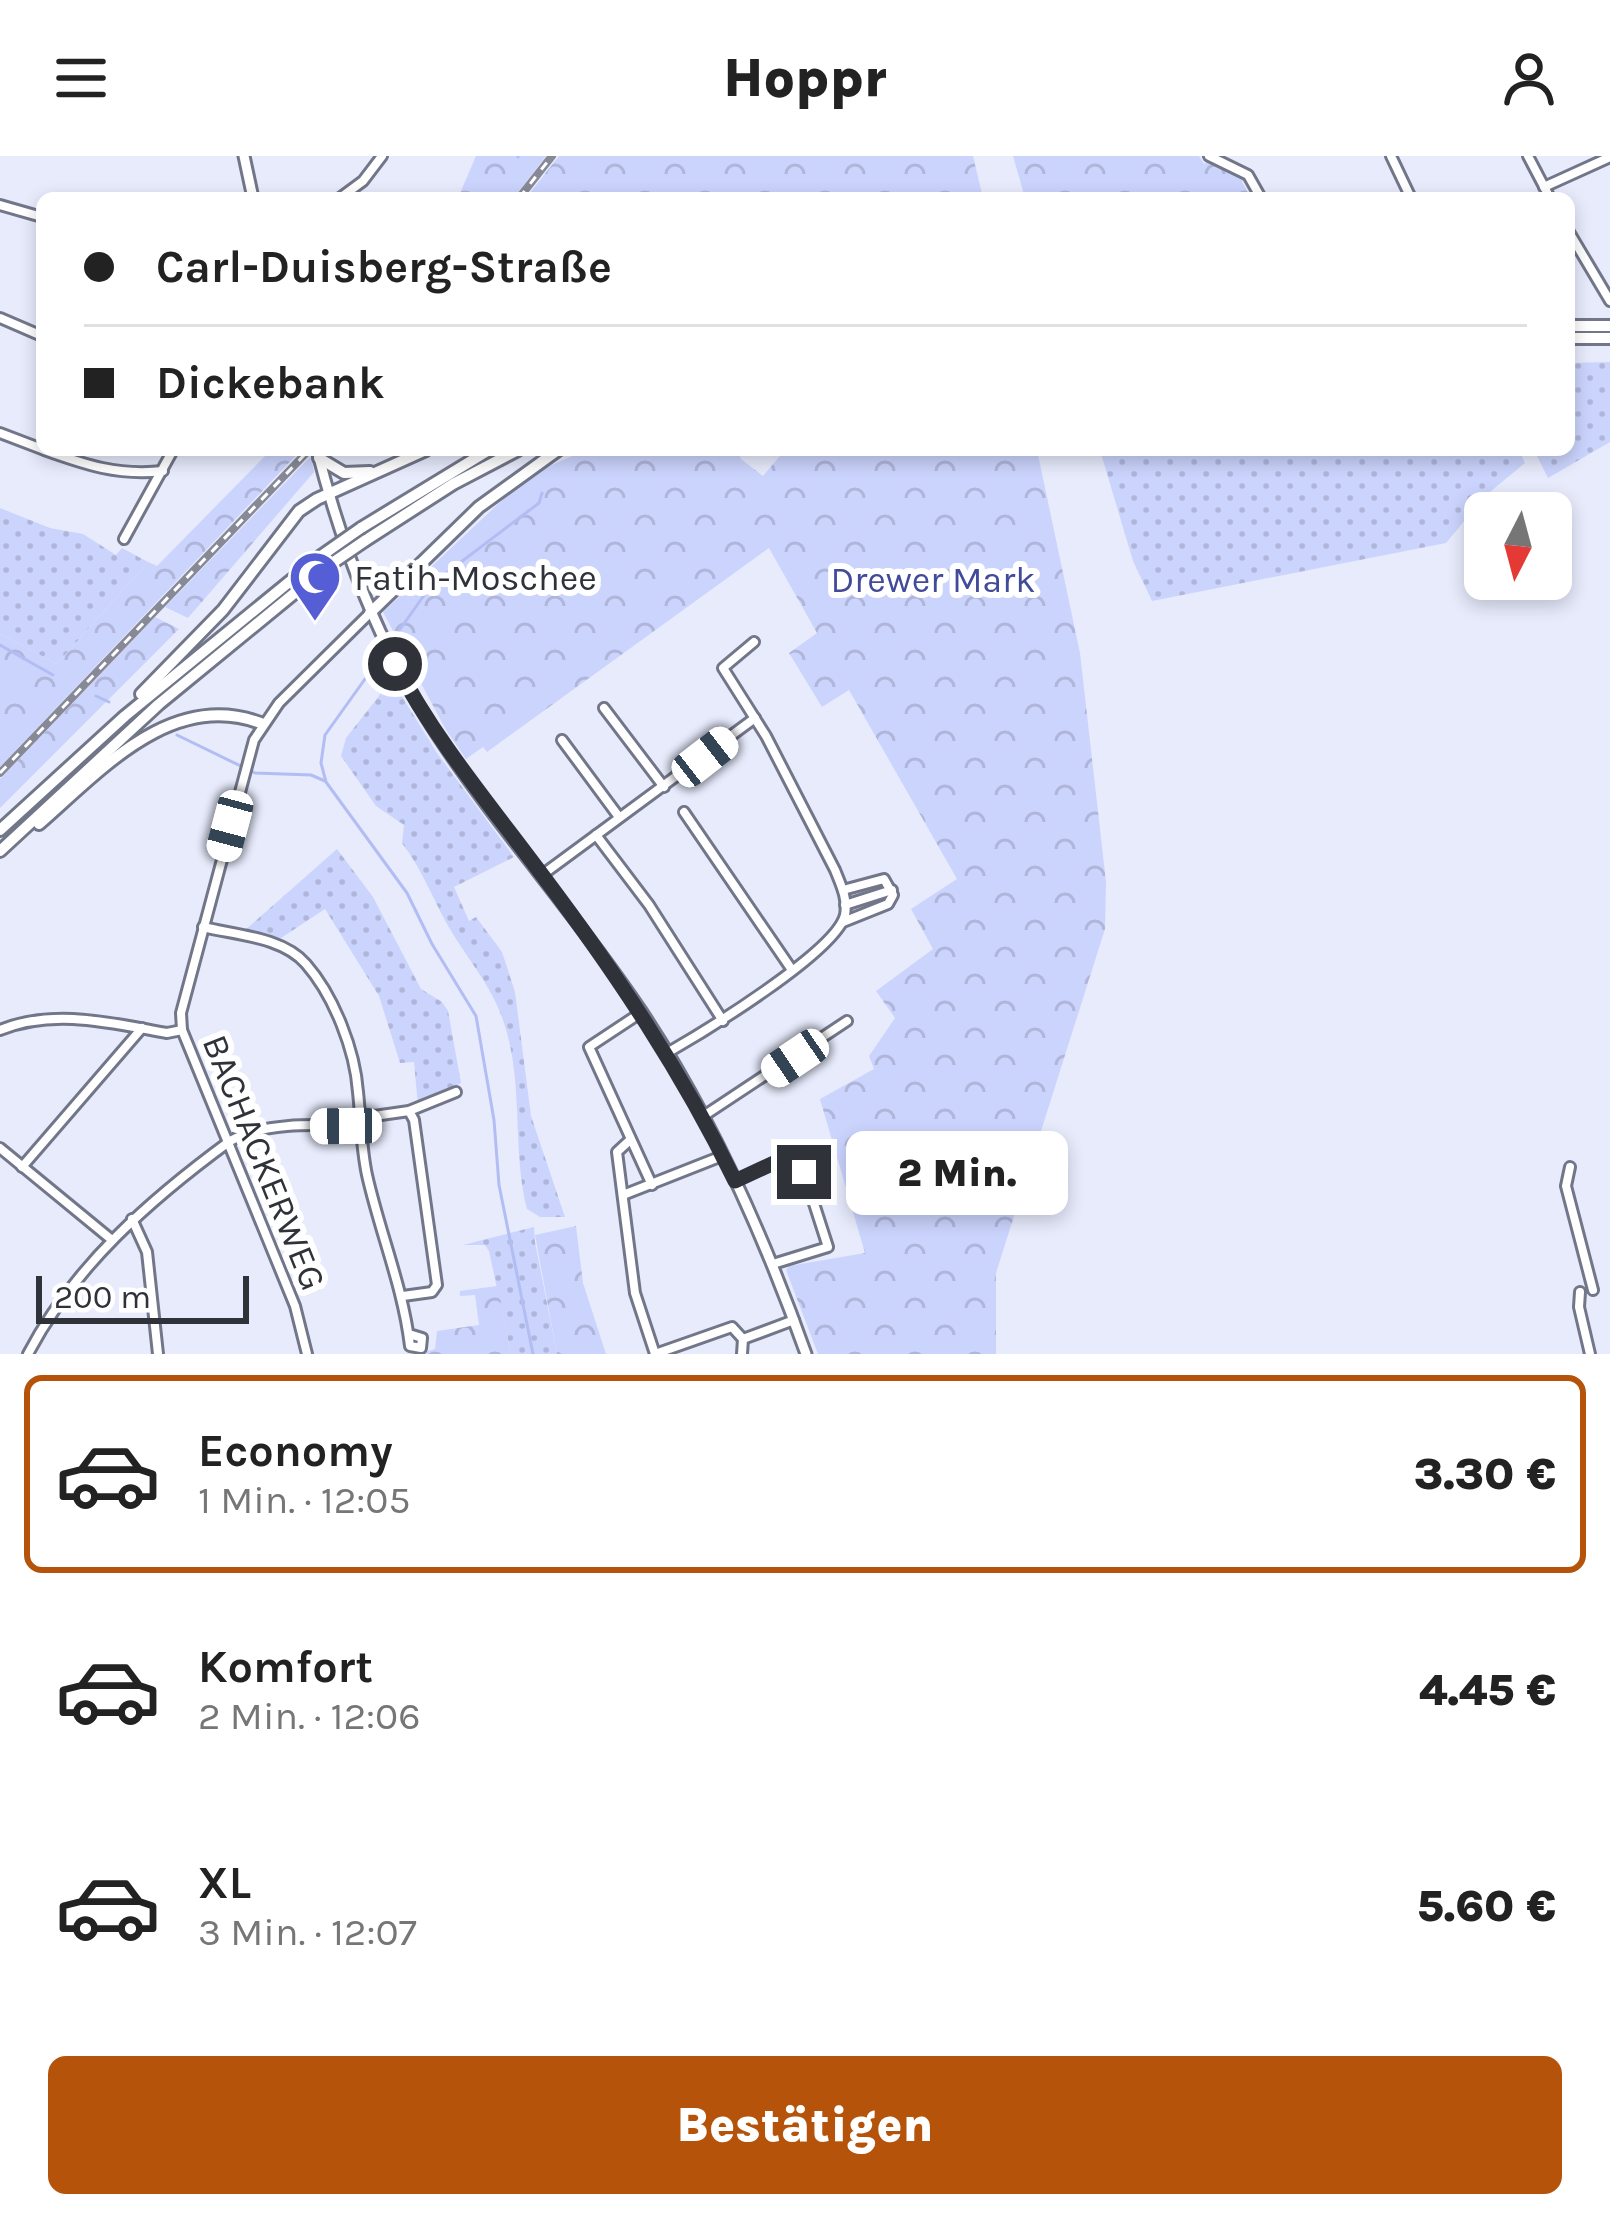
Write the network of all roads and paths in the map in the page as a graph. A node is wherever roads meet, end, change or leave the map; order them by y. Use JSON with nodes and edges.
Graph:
{"nodes":[{"id":1,"x":244,"y":156,"type":"edge"},
{"id":2,"x":382,"y":156,"type":"edge"},
{"id":3,"x":1209,"y":156,"type":"edge"},
{"id":4,"x":1391,"y":156,"type":"edge"},
{"id":5,"x":1528,"y":156,"type":"edge"},
{"id":6,"x":1610,"y":157,"type":"edge"},
{"id":7,"x":1544,"y":187,"type":"junction"},
{"id":8,"x":253,"y":192,"type":"edge"},
{"id":9,"x":348,"y":192,"type":"edge"},
{"id":10,"x":1258,"y":192,"type":"edge"},
{"id":11,"x":1409,"y":192,"type":"edge"},
{"id":12,"x":1547,"y":192,"type":"edge"},
{"id":13,"x":0,"y":205,"type":"edge"},
{"id":14,"x":36,"y":215,"type":"edge"},
{"id":15,"x":1575,"y":245,"type":"edge"},
{"id":16,"x":1610,"y":300,"type":"edge"},
{"id":17,"x":0,"y":318,"type":"edge"},
{"id":18,"x":1575,"y":326,"type":"edge"},
{"id":19,"x":1610,"y":326,"type":"edge"},
{"id":20,"x":36,"y":333,"type":"edge"},
{"id":21,"x":1575,"y":338,"type":"edge"},
{"id":22,"x":1610,"y":338,"type":"edge"},
{"id":23,"x":0,"y":433,"type":"edge"},
{"id":24,"x":36,"y":447,"type":"edge"},
{"id":25,"x":60,"y":456,"type":"edge"},
{"id":26,"x":170,"y":456,"type":"edge"},
{"id":27,"x":318,"y":456,"type":"edge"},
{"id":28,"x":321,"y":456,"type":"edge"},
{"id":29,"x":412,"y":456,"type":"edge"},
{"id":30,"x":480,"y":456,"type":"edge"},
{"id":31,"x":507,"y":456,"type":"edge"},
{"id":32,"x":549,"y":456,"type":"edge"},
{"id":33,"x":163,"y":471,"type":"junction"},
{"id":34,"x":373,"y":472,"type":"junction"},
{"id":35,"x":128,"y":475,"type":"junction"},
{"id":36,"x":150,"y":494,"type":"junction"},
{"id":37,"x":328,"y":494,"type":"junction"},
{"id":38,"x":364,"y":534,"type":"junction"},
{"id":39,"x":124,"y":539,"type":"dead end"},
{"id":40,"x":323,"y":562,"type":"junction"},
{"id":41,"x":370,"y":613,"type":"junction"},
{"id":42,"x":754,"y":642,"type":"dead end"},
{"id":43,"x":604,"y":708,"type":"dead end"},
{"id":44,"x":125,"y":716,"type":"junction"},
{"id":45,"x":755,"y":718,"type":"junction"},
{"id":46,"x":263,"y":724,"type":"junction"},
{"id":47,"x":562,"y":740,"type":"dead end"},
{"id":48,"x":664,"y":787,"type":"junction"},
{"id":49,"x":684,"y":812,"type":"dead end"},
{"id":50,"x":619,"y":817,"type":"junction"},
{"id":51,"x":0,"y":830,"type":"edge"},
{"id":52,"x":596,"y":835,"type":"junction"},
{"id":53,"x":0,"y":854,"type":"edge"},
{"id":54,"x":542,"y":874,"type":"junction"},
{"id":55,"x":843,"y":890,"type":"junction"},
{"id":56,"x":892,"y":890,"type":"junction"},
{"id":57,"x":845,"y":904,"type":"junction"},
{"id":58,"x":843,"y":922,"type":"junction"},
{"id":59,"x":203,"y":927,"type":"junction"},
{"id":60,"x":792,"y":970,"type":"junction"},
{"id":61,"x":642,"y":1012,"type":"junction"},
{"id":62,"x":723,"y":1021,"type":"junction"},
{"id":63,"x":847,"y":1021,"type":"dead end"},
{"id":64,"x":142,"y":1028,"type":"junction"},
{"id":65,"x":0,"y":1030,"type":"edge"},
{"id":66,"x":182,"y":1030,"type":"junction"},
{"id":67,"x":667,"y":1053,"type":"junction"},
{"id":68,"x":456,"y":1092,"type":"dead end"},
{"id":69,"x":409,"y":1111,"type":"junction"},
{"id":70,"x":702,"y":1117,"type":"junction"},
{"id":71,"x":360,"y":1122,"type":"junction"},
{"id":72,"x":630,"y":1140,"type":"junction"},
{"id":73,"x":230,"y":1141,"type":"junction"},
{"id":74,"x":0,"y":1148,"type":"edge"},
{"id":75,"x":722,"y":1156,"type":"junction"},
{"id":76,"x":22,"y":1167,"type":"junction"},
{"id":77,"x":1570,"y":1167,"type":"dead end"},
{"id":78,"x":735,"y":1181,"type":"junction"},
{"id":79,"x":652,"y":1184,"type":"junction"},
{"id":80,"x":623,"y":1195,"type":"junction"},
{"id":81,"x":132,"y":1219,"type":"junction"},
{"id":82,"x":112,"y":1240,"type":"junction"},
{"id":83,"x":772,"y":1264,"type":"junction"},
{"id":84,"x":1593,"y":1290,"type":"dead end"},
{"id":85,"x":1580,"y":1292,"type":"dead end"},
{"id":86,"x":403,"y":1296,"type":"junction"},
{"id":87,"x":794,"y":1320,"type":"junction"},
{"id":88,"x":409,"y":1334,"type":"dead end"},
{"id":89,"x":743,"y":1339,"type":"junction"},
{"id":90,"x":28,"y":1354,"type":"edge"},
{"id":91,"x":158,"y":1354,"type":"edge"},
{"id":92,"x":307,"y":1354,"type":"edge"},
{"id":93,"x":655,"y":1354,"type":"edge"},
{"id":94,"x":742,"y":1354,"type":"edge"},
{"id":95,"x":806,"y":1354,"type":"edge"},
{"id":96,"x":1590,"y":1354,"type":"edge"}],
"edges":[{"from":1,"to":8,"type":"main road"},
{"from":2,"to":9,"type":"street"},
{"from":3,"to":10,"type":"street"},
{"from":4,"to":11,"type":"street"},
{"from":5,"to":7,"type":"street"},
{"from":6,"to":7,"type":"street"},
{"from":7,"to":12,"type":"street"},
{"from":13,"to":14,"type":"street"},
{"from":15,"to":16,"type":"street"},
{"from":17,"to":20,"type":"street"},
{"from":18,"to":19,"type":"highway"},
{"from":21,"to":22,"type":"highway"},
{"from":23,"to":24,"type":"street"},
{"from":25,"to":35,"type":"street"},
{"from":26,"to":33,"type":"street"},
{"from":27,"to":37,"type":"main road"},
{"from":28,"to":34,"type":"highway"},
{"from":29,"to":34,"type":"highway"},
{"from":30,"to":38,"type":"highway"},
{"from":31,"to":38,"type":"highway"},
{"from":32,"to":41,"type":"highway"},
{"from":33,"to":35,"type":"street"},
{"from":33,"to":36,"type":"street"},
{"from":34,"to":37,"type":"highway"},
{"from":35,"to":36,"type":"street"},
{"from":36,"to":39,"type":"street"},
{"from":37,"to":41,"type":"main road"},
{"from":37,"to":44,"type":"highway"},
{"from":38,"to":40,"type":"highway","bridge":true},
{"from":40,"to":44,"type":"highway"},
{"from":40,"to":53,"type":"highway"},
{"from":41,"to":46,"type":"street","name":"BACHACKERWEG"},
{"from":41,"to":54,"type":"main road"},
{"from":42,"to":45,"type":"street"},
{"from":43,"to":48,"type":"street"},
{"from":44,"to":51,"type":"highway"},
{"from":45,"to":48,"type":"street"},
{"from":45,"to":55,"type":"street"},
{"from":46,"to":53,"type":"highway"},
{"from":46,"to":59,"type":"street","name":"BACHACKERWEG"},
{"from":47,"to":50,"type":"street"},
{"from":48,"to":50,"type":"street"},
{"from":49,"to":60,"type":"street"},
{"from":50,"to":52,"type":"street"},
{"from":52,"to":54,"type":"street"},
{"from":52,"to":62,"type":"street"},
{"from":54,"to":61,"type":"main road"},
{"from":55,"to":56,"type":"street"},
{"from":55,"to":57,"type":"street"},
{"from":56,"to":57,"type":"street"},
{"from":56,"to":58,"type":"street"},
{"from":57,"to":58,"type":"street"},
{"from":58,"to":60,"type":"street"},
{"from":59,"to":66,"type":"street","name":"BACHACKERWEG"},
{"from":59,"to":71,"type":"street"},
{"from":60,"to":62,"type":"street"},
{"from":61,"to":67,"type":"main road"},
{"from":61,"to":72,"type":"street"},
{"from":62,"to":67,"type":"street"},
{"from":63,"to":70,"type":"street"},
{"from":64,"to":65,"type":"street"},
{"from":64,"to":66,"type":"street"},
{"from":64,"to":76,"type":"street"},
{"from":66,"to":73,"type":"street","name":"BACHACKERWEG"},
{"from":67,"to":70,"type":"main road"},
{"from":68,"to":69,"type":"street"},
{"from":69,"to":71,"type":"street"},
{"from":69,"to":86,"type":"street"},
{"from":70,"to":75,"type":"main road"},
{"from":71,"to":73,"type":"street"},
{"from":71,"to":86,"type":"street"},
{"from":72,"to":79,"type":"street"},
{"from":72,"to":80,"type":"street"},
{"from":73,"to":81,"type":"street"},
{"from":73,"to":92,"type":"street","name":"BACHACKERWEG"},
{"from":74,"to":76,"type":"street"},
{"from":75,"to":78,"type":"main road"},
{"from":75,"to":79,"type":"street"},
{"from":76,"to":82,"type":"street"},
{"from":77,"to":84,"type":"street"},
{"from":78,"to":83,"type":"main road"},
{"from":78,"to":83,"type":"street"},
{"from":79,"to":80,"type":"street"},
{"from":80,"to":93,"type":"street"},
{"from":81,"to":82,"type":"street"},
{"from":81,"to":91,"type":"street"},
{"from":82,"to":90,"type":"street"},
{"from":83,"to":87,"type":"main road"},
{"from":85,"to":96,"type":"street"},
{"from":86,"to":88,"type":"street"},
{"from":87,"to":89,"type":"street"},
{"from":87,"to":95,"type":"main road"},
{"from":89,"to":93,"type":"street"},
{"from":89,"to":94,"type":"street"}]}
